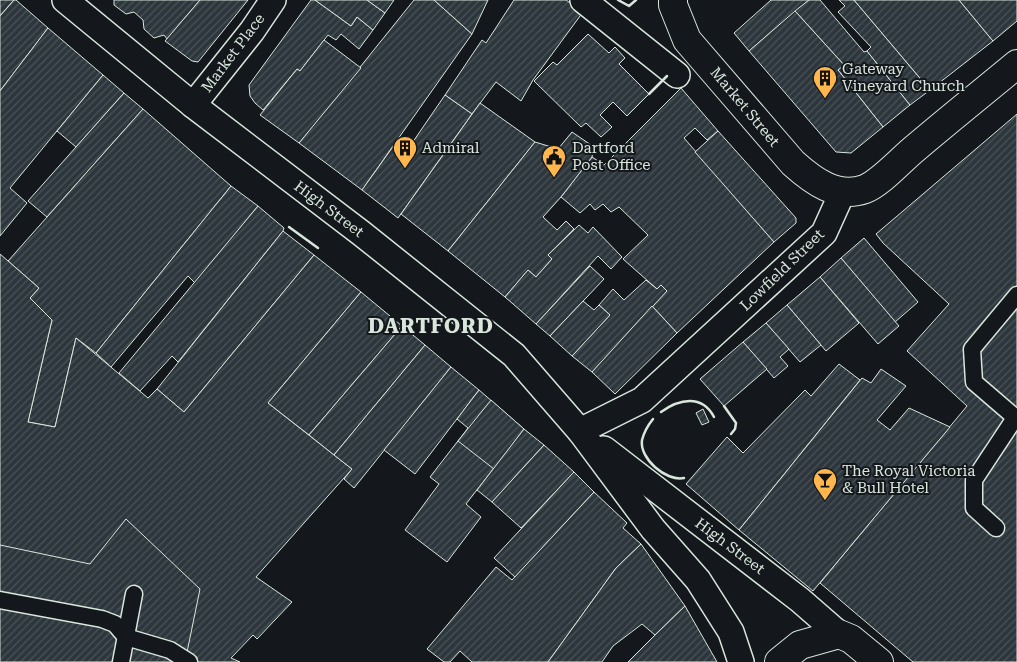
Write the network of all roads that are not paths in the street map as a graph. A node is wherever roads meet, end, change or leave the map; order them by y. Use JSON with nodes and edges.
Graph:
{"nodes":[{"id":1,"x":65,"y":0,"type":"edge"},
{"id":2,"x":273,"y":0,"type":"edge"},
{"id":3,"x":584,"y":0,"type":"edge"},
{"id":4,"x":673,"y":0,"type":"edge"},
{"id":5,"x":1017,"y":64,"type":"edge"},
{"id":6,"x":677,"y":75,"type":"dead end"},
{"id":7,"x":193,"y":105,"type":"junction"},
{"id":8,"x":843,"y":191,"type":"junction"},
{"id":9,"x":1017,"y":295,"type":"edge"},
{"id":10,"x":1016,"y":419,"type":"edge"},
{"id":11,"x":580,"y":431,"type":"junction"},
{"id":12,"x":996,"y":528,"type":"dead end"},
{"id":13,"x":134,"y":594,"type":"dead end"},
{"id":14,"x":0,"y":600,"type":"edge"},
{"id":15,"x":839,"y":634,"type":"junction"},
{"id":16,"x":126,"y":637,"type":"junction"},
{"id":17,"x":125,"y":661,"type":"edge"},
{"id":18,"x":183,"y":661,"type":"edge"},
{"id":19,"x":741,"y":662,"type":"edge"},
{"id":20,"x":779,"y":662,"type":"edge"},
{"id":21,"x":880,"y":662,"type":"edge"}],
"edges":[{"from":1,"to":7,"type":"street","name":"High Street"},
{"from":2,"to":7,"type":"street","name":"Market Place"},
{"from":3,"to":6,"type":"street"},
{"from":4,"to":8,"type":"main road","name":"Market Street"},
{"from":5,"to":8,"type":"main road"},
{"from":7,"to":11,"type":"street","name":"High Street"},
{"from":8,"to":11,"type":"street","name":"Lowfield Street"},
{"from":9,"to":10,"type":"lane"},
{"from":10,"to":12,"type":"lane"},
{"from":11,"to":15,"type":"street","name":"High Street"},
{"from":11,"to":19,"type":"street","name":"High Street"},
{"from":13,"to":16,"type":"lane"},
{"from":14,"to":16,"type":"lane"},
{"from":15,"to":20,"type":"main road"},
{"from":15,"to":21,"type":"main road","name":"High Street"},
{"from":16,"to":17,"type":"lane"},
{"from":16,"to":18,"type":"lane"}]}
